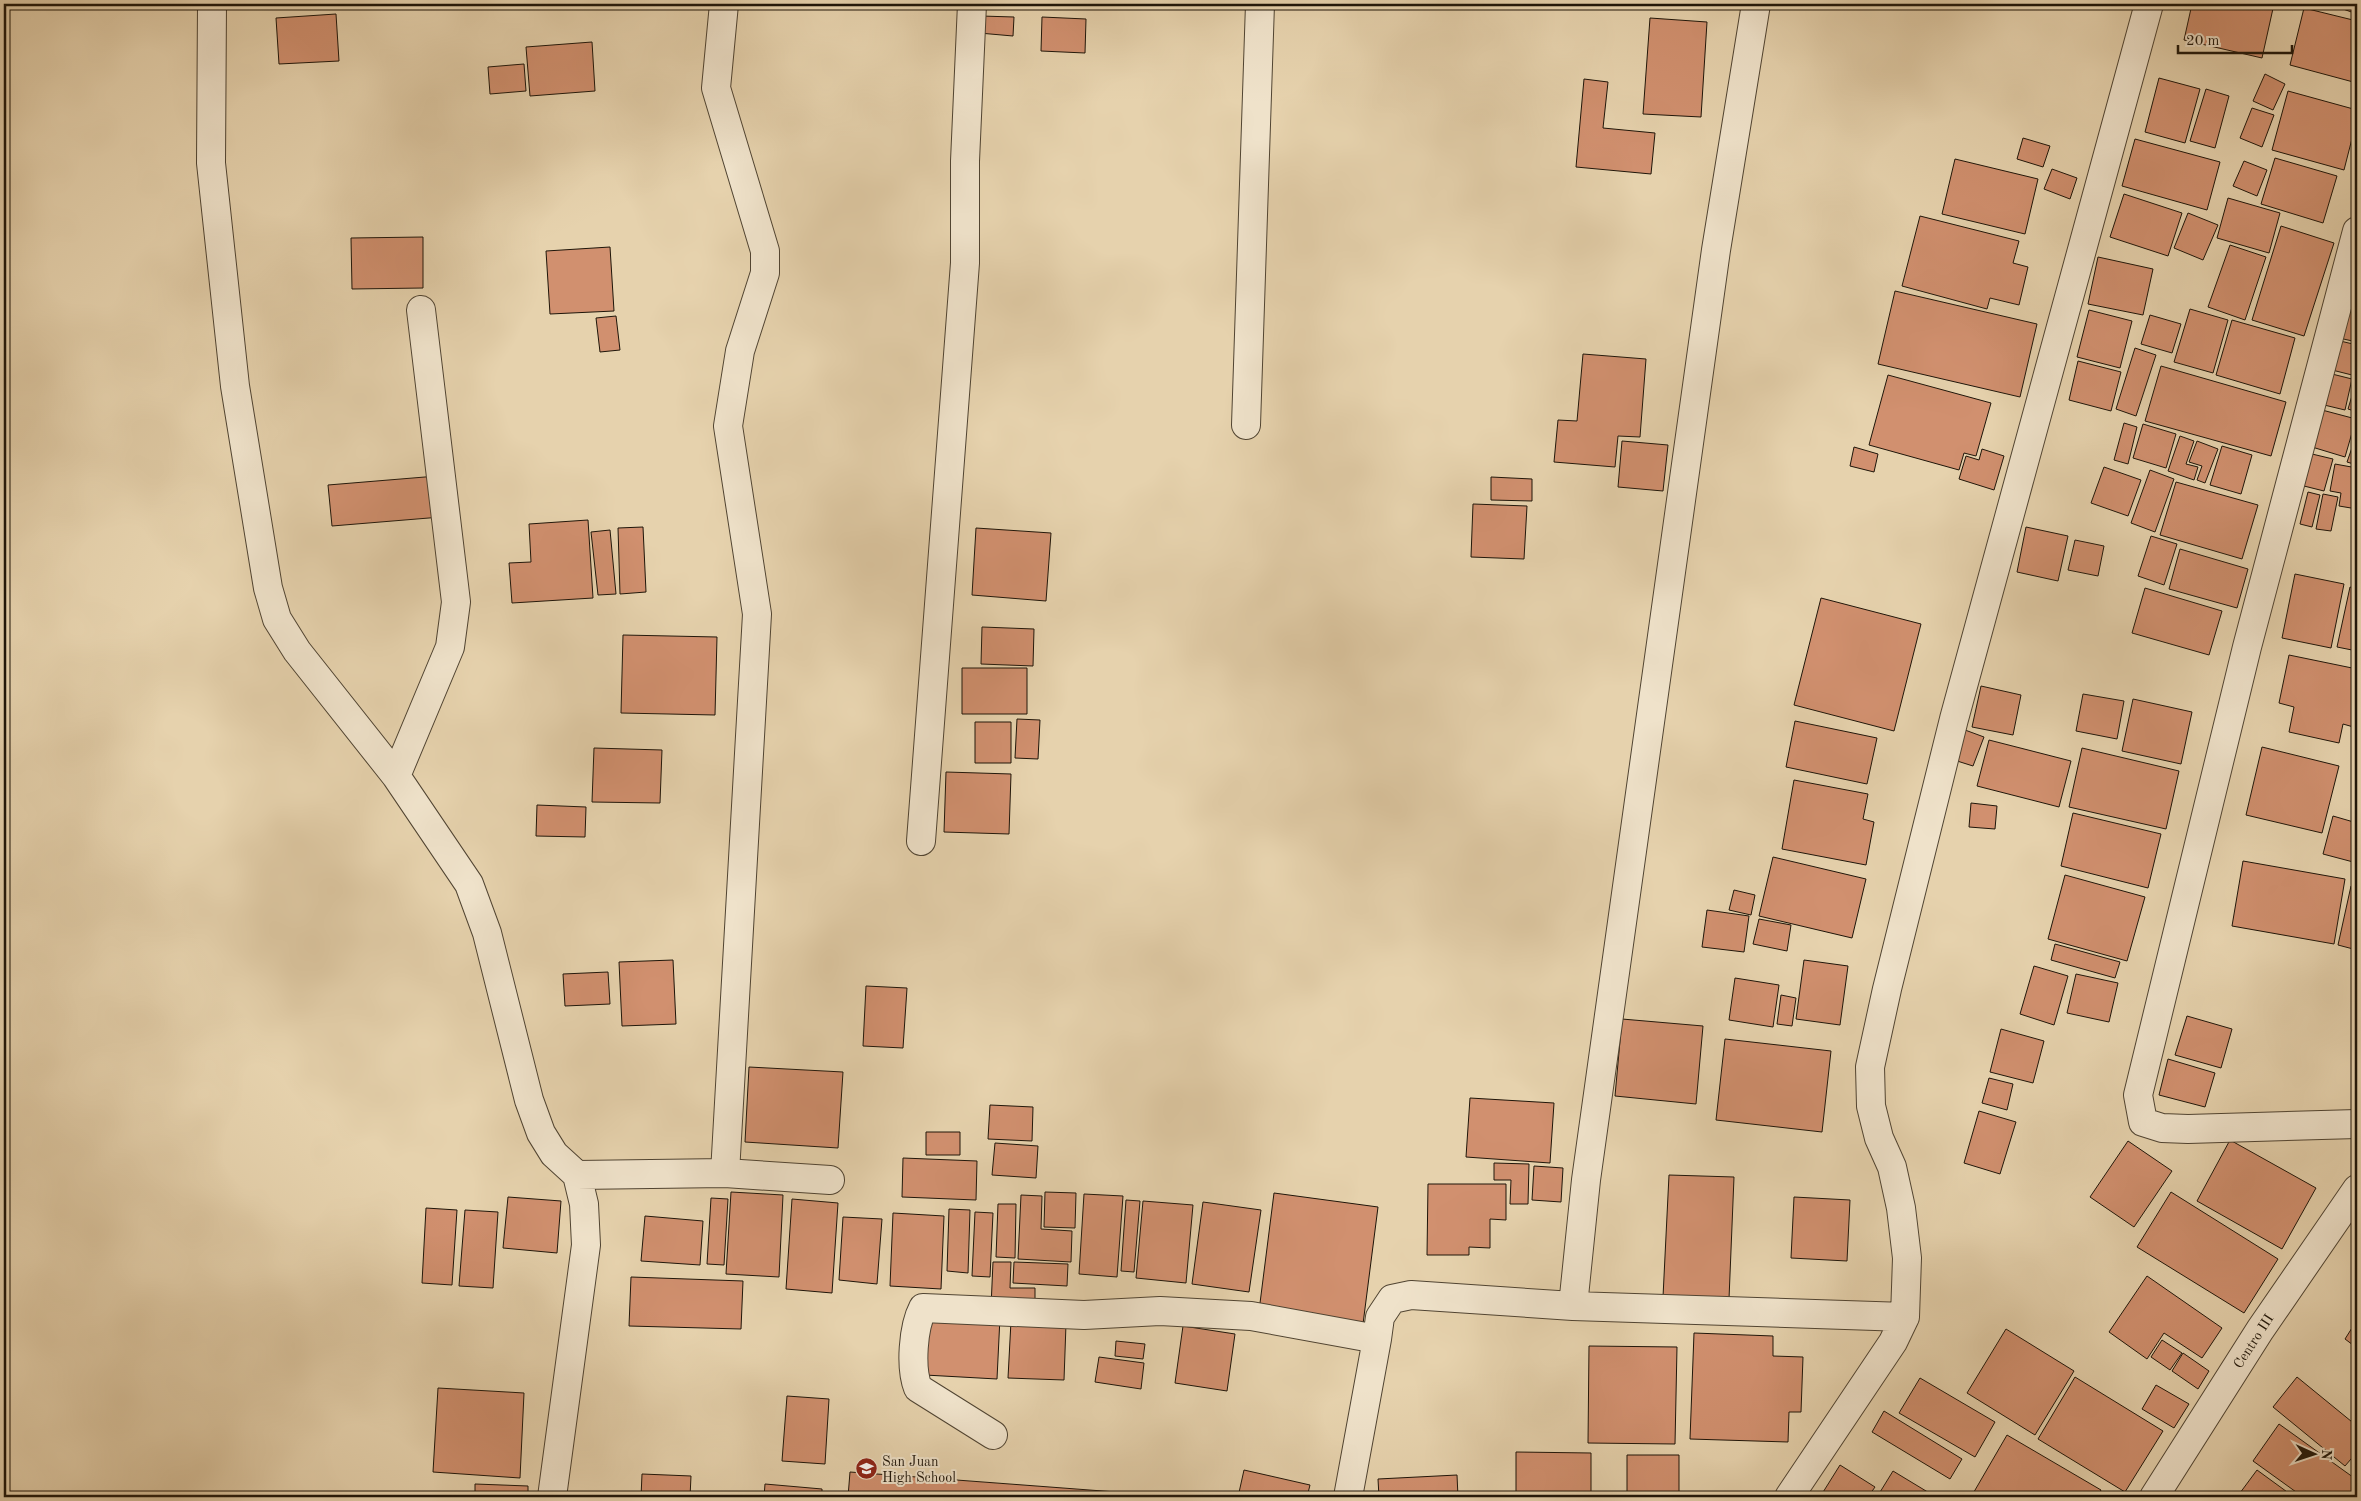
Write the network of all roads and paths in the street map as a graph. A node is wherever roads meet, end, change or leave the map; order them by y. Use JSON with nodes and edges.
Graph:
{"nodes":[{"id":1,"x":212,"y":4,"type":"edge"},
{"id":2,"x":724,"y":4,"type":"edge"},
{"id":3,"x":972,"y":4,"type":"edge"},
{"id":4,"x":1260,"y":4,"type":"edge"},
{"id":5,"x":1756,"y":4,"type":"edge"},
{"id":6,"x":2149,"y":4,"type":"edge"},
{"id":7,"x":2357,"y":231,"type":"edge"},
{"id":8,"x":422,"y":310,"type":"dead end"},
{"id":9,"x":1246,"y":425,"type":"dead end"},
{"id":10,"x":396,"y":776,"type":"junction"},
{"id":11,"x":921,"y":841,"type":"dead end"},
{"id":12,"x":2357,"y":1124,"type":"edge"},
{"id":13,"x":725,"y":1173,"type":"junction"},
{"id":14,"x":577,"y":1175,"type":"junction"},
{"id":15,"x":830,"y":1180,"type":"dead end"},
{"id":16,"x":2357,"y":1189,"type":"edge"},
{"id":17,"x":1572,"y":1306,"type":"junction"},
{"id":18,"x":1905,"y":1317,"type":"junction"},
{"id":19,"x":1377,"y":1339,"type":"junction"},
{"id":20,"x":993,"y":1436,"type":"dead end"},
{"id":21,"x":552,"y":1497,"type":"edge"},
{"id":22,"x":1348,"y":1497,"type":"edge"},
{"id":23,"x":1789,"y":1497,"type":"edge"},
{"id":24,"x":2154,"y":1497,"type":"edge"}],
"edges":[{"from":1,"to":10,"type":"street"},
{"from":2,"to":13,"type":"street"},
{"from":3,"to":11,"type":"street"},
{"from":4,"to":9,"type":"street"},
{"from":5,"to":17,"type":"street"},
{"from":6,"to":18,"type":"street"},
{"from":7,"to":12,"type":"street"},
{"from":8,"to":10,"type":"street"},
{"from":10,"to":14,"type":"street"},
{"from":13,"to":14,"type":"street"},
{"from":13,"to":15,"type":"street"},
{"from":14,"to":21,"type":"street"},
{"from":16,"to":24,"type":"street","name":"Centro III"},
{"from":17,"to":18,"type":"street"},
{"from":17,"to":19,"type":"street"},
{"from":18,"to":23,"type":"street"},
{"from":19,"to":20,"type":"street"},
{"from":19,"to":22,"type":"street"}]}
